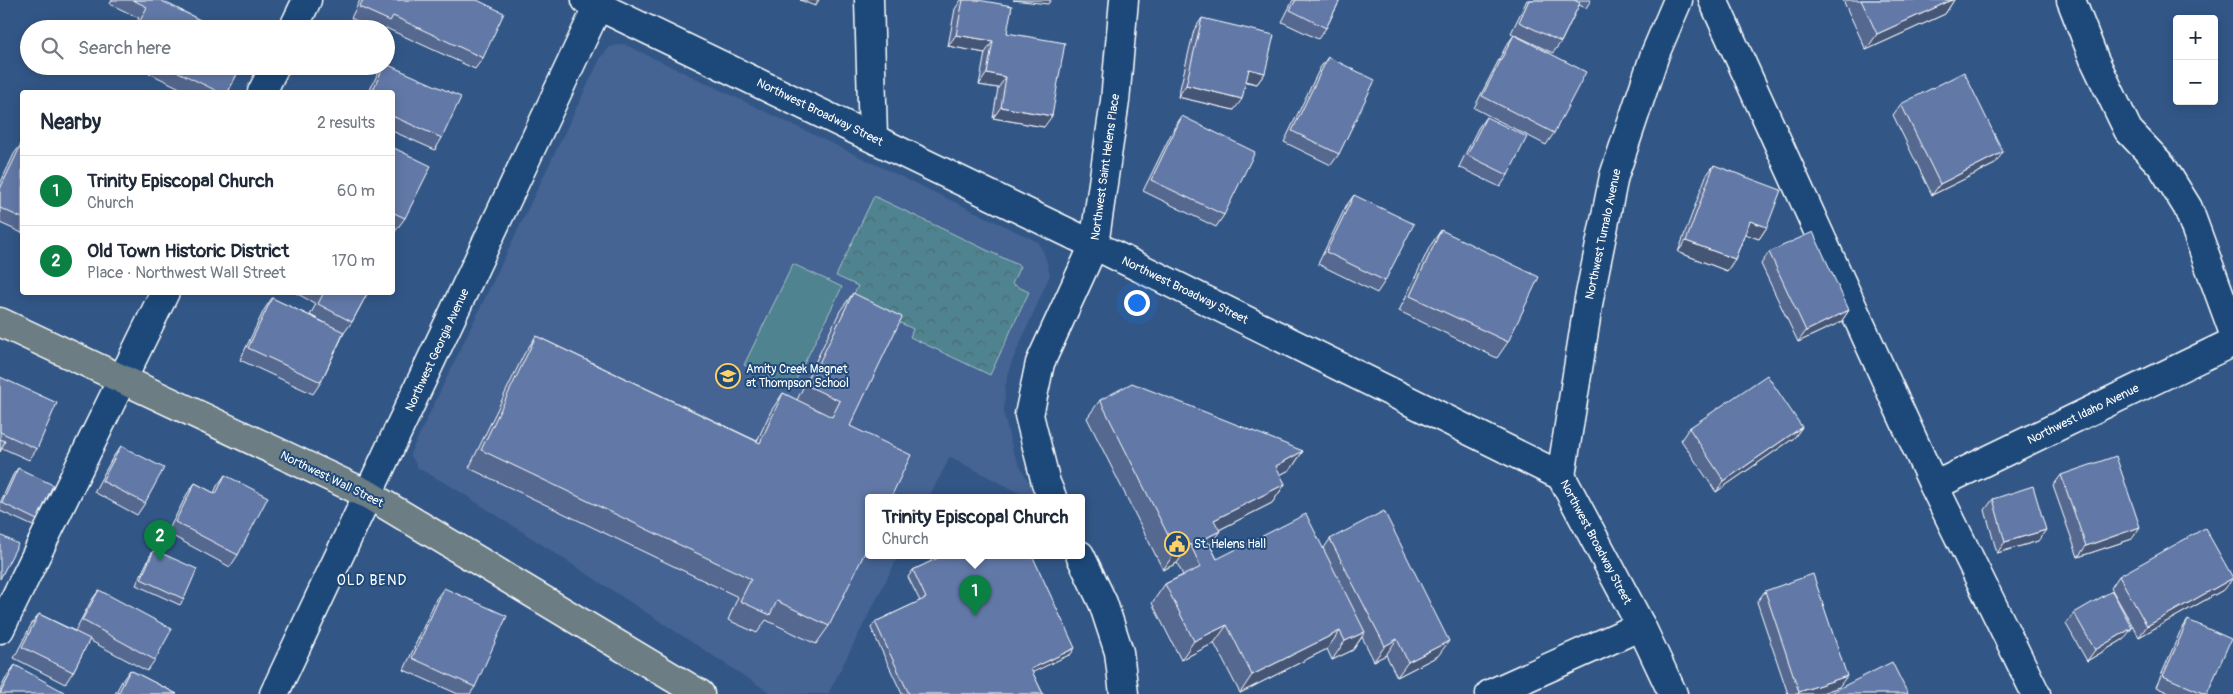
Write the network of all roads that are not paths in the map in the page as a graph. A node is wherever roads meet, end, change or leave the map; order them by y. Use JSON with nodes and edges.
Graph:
{"nodes":[{"id":1,"x":307,"y":0,"type":"edge"},
{"id":2,"x":869,"y":0,"type":"edge"},
{"id":3,"x":1124,"y":0,"type":"edge"},
{"id":4,"x":1678,"y":0,"type":"edge"},
{"id":5,"x":1713,"y":0,"type":"edge"},
{"id":6,"x":2071,"y":0,"type":"edge"},
{"id":7,"x":592,"y":3,"type":"edge"},
{"id":8,"x":297,"y":20,"type":"edge"},
{"id":9,"x":270,"y":75,"type":"edge"},
{"id":10,"x":263,"y":90,"type":"edge"},
{"id":11,"x":873,"y":138,"type":"junction"},
{"id":12,"x":1094,"y":245,"type":"junction"},
{"id":13,"x":164,"y":295,"type":"edge"},
{"id":14,"x":0,"y":322,"type":"edge"},
{"id":15,"x":2233,"y":331,"type":"edge"},
{"id":16,"x":2233,"y":342,"type":"edge"},
{"id":17,"x":122,"y":380,"type":"junction"},
{"id":18,"x":1561,"y":476,"type":"junction"},
{"id":19,"x":1934,"y":486,"type":"junction"},
{"id":20,"x":1051,"y":494,"type":"edge"},
{"id":21,"x":369,"y":495,"type":"junction"},
{"id":22,"x":1082,"y":559,"type":"edge"},
{"id":23,"x":1641,"y":626,"type":"junction"},
{"id":24,"x":0,"y":629,"type":"edge"},
{"id":25,"x":274,"y":694,"type":"edge"},
{"id":26,"x":700,"y":694,"type":"edge"},
{"id":27,"x":1124,"y":694,"type":"edge"},
{"id":28,"x":1490,"y":694,"type":"edge"},
{"id":29,"x":1673,"y":694,"type":"edge"},
{"id":30,"x":2036,"y":694,"type":"edge"}],
"edges":[{"from":1,"to":8,"type":"street"},
{"from":2,"to":11,"type":"street"},
{"from":3,"to":12,"type":"street","name":"Northwest Saint Helens Place"},
{"from":4,"to":18,"type":"street","name":"Northwest Tumalo Avenue"},
{"from":5,"to":19,"type":"street"},
{"from":6,"to":15,"type":"street"},
{"from":7,"to":11,"type":"street","name":"Northwest Broadway Street"},
{"from":7,"to":21,"type":"street","name":"Northwest Georgia Avenue"},
{"from":9,"to":10,"type":"street"},
{"from":11,"to":12,"type":"street","name":"Northwest Broadway Street"},
{"from":12,"to":18,"type":"street","name":"Northwest Broadway Street"},
{"from":12,"to":20,"type":"street","name":"Northwest Saint Helens Place"},
{"from":13,"to":17,"type":"street"},
{"from":14,"to":17,"type":"main road","name":"Northwest Wall Street"},
{"from":16,"to":19,"type":"street","name":"Northwest Idaho Avenue"},
{"from":17,"to":21,"type":"main road","name":"Northwest Wall Street"},
{"from":17,"to":24,"type":"street"},
{"from":18,"to":23,"type":"street","name":"Northwest Broadway Street"},
{"from":19,"to":30,"type":"street"},
{"from":21,"to":25,"type":"street","name":"Northwest Georgia Avenue"},
{"from":21,"to":26,"type":"main road","name":"Northwest Wall Street"},
{"from":22,"to":27,"type":"street"},
{"from":23,"to":28,"type":"street"},
{"from":23,"to":29,"type":"street","name":"Northwest Broadway Street"}]}
